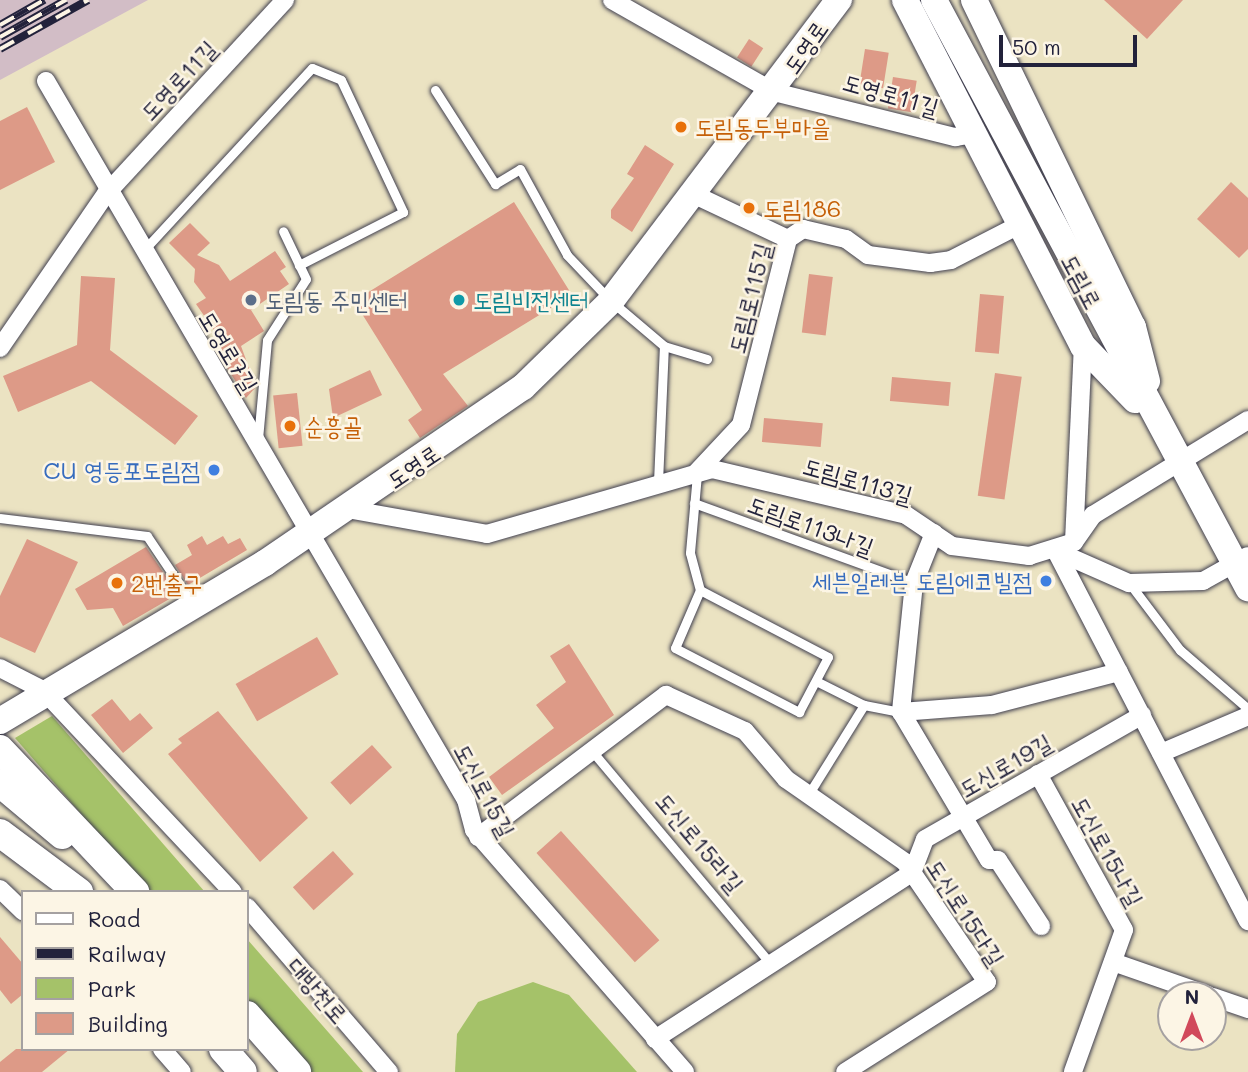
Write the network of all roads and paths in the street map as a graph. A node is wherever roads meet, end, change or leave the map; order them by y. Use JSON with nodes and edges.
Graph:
{"nodes":[{"id":1,"x":285,"y":0,"type":"edge"},
{"id":2,"x":612,"y":0,"type":"edge"},
{"id":3,"x":839,"y":0,"type":"edge"},
{"id":4,"x":934,"y":0,"type":"edge"},
{"id":5,"x":974,"y":0,"type":"edge"},
{"id":6,"x":908,"y":2,"type":"edge"},
{"id":7,"x":46,"y":81,"type":"dead end"},
{"id":8,"x":435,"y":90,"type":"dead end"},
{"id":9,"x":774,"y":92,"type":"junction"},
{"id":10,"x":973,"y":134,"type":"junction"},
{"id":11,"x":106,"y":194,"type":"junction"},
{"id":12,"x":695,"y":195,"type":"junction"},
{"id":13,"x":1019,"y":225,"type":"junction"},
{"id":14,"x":283,"y":231,"type":"dead end"},
{"id":15,"x":788,"y":239,"type":"junction"},
{"id":16,"x":142,"y":253,"type":"junction"},
{"id":17,"x":299,"y":264,"type":"junction"},
{"id":18,"x":611,"y":301,"type":"junction"},
{"id":19,"x":664,"y":346,"type":"junction"},
{"id":20,"x":1083,"y":346,"type":"junction"},
{"id":21,"x":0,"y":348,"type":"edge"},
{"id":22,"x":707,"y":359,"type":"dead end"},
{"id":23,"x":1248,"y":420,"type":"edge"},
{"id":24,"x":1158,"y":424,"type":"junction"},
{"id":25,"x":257,"y":447,"type":"junction"},
{"id":26,"x":1177,"y":463,"type":"junction"},
{"id":27,"x":697,"y":472,"type":"junction"},
{"id":28,"x":658,"y":482,"type":"junction"},
{"id":29,"x":694,"y":503,"type":"junction"},
{"id":30,"x":347,"y":509,"type":"junction"},
{"id":31,"x":0,"y":519,"type":"edge"},
{"id":32,"x":934,"y":533,"type":"junction"},
{"id":33,"x":309,"y":534,"type":"junction"},
{"id":34,"x":1074,"y":541,"type":"junction"},
{"id":35,"x":1056,"y":551,"type":"junction"},
{"id":36,"x":1240,"y":559,"type":"edge"},
{"id":37,"x":914,"y":583,"type":"junction"},
{"id":38,"x":1129,"y":583,"type":"junction"},
{"id":39,"x":1248,"y":588,"type":"edge"},
{"id":40,"x":700,"y":590,"type":"junction"},
{"id":41,"x":192,"y":603,"type":"junction"},
{"id":42,"x":0,"y":668,"type":"edge"},
{"id":43,"x":1119,"y":672,"type":"junction"},
{"id":44,"x":816,"y":681,"type":"junction"},
{"id":45,"x":43,"y":690,"type":"junction"},
{"id":46,"x":864,"y":705,"type":"junction"},
{"id":47,"x":1248,"y":709,"type":"edge"},
{"id":48,"x":901,"y":712,"type":"junction"},
{"id":49,"x":1142,"y":715,"type":"junction"},
{"id":50,"x":1248,"y":716,"type":"edge"},
{"id":51,"x":0,"y":721,"type":"edge"},
{"id":52,"x":0,"y":749,"type":"edge"},
{"id":53,"x":592,"y":751,"type":"junction"},
{"id":54,"x":1161,"y":753,"type":"junction"},
{"id":55,"x":1038,"y":774,"type":"junction"},
{"id":56,"x":0,"y":783,"type":"edge"},
{"id":57,"x":808,"y":795,"type":"junction"},
{"id":58,"x":962,"y":817,"type":"junction"},
{"id":59,"x":0,"y":828,"type":"edge"},
{"id":60,"x":0,"y":834,"type":"edge"},
{"id":61,"x":478,"y":837,"type":"junction"},
{"id":62,"x":912,"y":873,"type":"junction"},
{"id":63,"x":0,"y":889,"type":"edge"},
{"id":64,"x":59,"y":890,"type":"edge"},
{"id":65,"x":76,"y":890,"type":"edge"},
{"id":66,"x":117,"y":890,"type":"edge"},
{"id":67,"x":133,"y":890,"type":"edge"},
{"id":68,"x":231,"y":890,"type":"edge"},
{"id":69,"x":248,"y":908,"type":"edge"},
{"id":70,"x":21,"y":909,"type":"edge"},
{"id":71,"x":1248,"y":921,"type":"edge"},
{"id":72,"x":1041,"y":926,"type":"dead end"},
{"id":73,"x":1113,"y":962,"type":"junction"},
{"id":74,"x":771,"y":964,"type":"junction"},
{"id":75,"x":1168,"y":981,"type":"edge"},
{"id":76,"x":1227,"y":1002,"type":"edge"},
{"id":77,"x":1248,"y":1009,"type":"edge"},
{"id":78,"x":248,"y":1016,"type":"edge"},
{"id":79,"x":655,"y":1039,"type":"junction"},
{"id":80,"x":248,"y":1040,"type":"edge"},
{"id":81,"x":164,"y":1051,"type":"edge"},
{"id":82,"x":209,"y":1051,"type":"edge"},
{"id":83,"x":225,"y":1051,"type":"edge"},
{"id":84,"x":182,"y":1072,"type":"edge"},
{"id":85,"x":227,"y":1072,"type":"edge"},
{"id":86,"x":243,"y":1072,"type":"edge"},
{"id":87,"x":276,"y":1072,"type":"edge"},
{"id":88,"x":297,"y":1072,"type":"edge"},
{"id":89,"x":389,"y":1072,"type":"edge"},
{"id":90,"x":685,"y":1072,"type":"edge"},
{"id":91,"x":845,"y":1072,"type":"edge"},
{"id":92,"x":1073,"y":1072,"type":"edge"}],
"edges":[{"from":1,"to":11,"type":"street","name":"도영로11길"},
{"from":2,"to":9,"type":"street","name":"도영로11길"},
{"from":3,"to":9,"type":"main road","name":"도영로"},
{"from":4,"to":24,"type":"main road","name":"도림로"},
{"from":5,"to":24,"type":"main road"},
{"from":6,"to":10,"type":"main road"},
{"from":7,"to":11,"type":"street","name":"도영로7길"},
{"from":8,"to":18,"type":"lane"},
{"from":9,"to":10,"type":"street","name":"도영로11길"},
{"from":9,"to":12,"type":"main road","name":"도영로"},
{"from":10,"to":13,"type":"main road"},
{"from":11,"to":16,"type":"street","name":"도영로7길"},
{"from":11,"to":21,"type":"street"},
{"from":12,"to":15,"type":"street"},
{"from":12,"to":18,"type":"main road","name":"도영로"},
{"from":13,"to":15,"type":"street","name":"도림로115길"},
{"from":13,"to":20,"type":"main road"},
{"from":14,"to":17,"type":"lane"},
{"from":15,"to":27,"type":"street","name":"도림로115길"},
{"from":16,"to":17,"type":"lane"},
{"from":16,"to":25,"type":"street","name":"도영로7길"},
{"from":17,"to":25,"type":"lane"},
{"from":18,"to":19,"type":"lane"},
{"from":18,"to":30,"type":"main road","name":"도영로"},
{"from":19,"to":22,"type":"lane"},
{"from":19,"to":28,"type":"lane"},
{"from":20,"to":24,"type":"main road"},
{"from":20,"to":34,"type":"street"},
{"from":23,"to":26,"type":"street","name":"도림로113길"},
{"from":24,"to":26,"type":"main road","name":"도림로"},
{"from":25,"to":33,"type":"street","name":"도영로7길"},
{"from":26,"to":34,"type":"street","name":"도림로113길"},
{"from":26,"to":36,"type":"main road","name":"도림로"},
{"from":27,"to":28,"type":"street","name":"도림로113길"},
{"from":27,"to":29,"type":"lane"},
{"from":27,"to":32,"type":"street","name":"도림로113길"},
{"from":28,"to":30,"type":"street","name":"도림로113길"},
{"from":29,"to":37,"type":"lane","name":"도림로113나길"},
{"from":29,"to":40,"type":"lane"},
{"from":30,"to":33,"type":"main road","name":"도영로"},
{"from":31,"to":41,"type":"lane"},
{"from":32,"to":35,"type":"street","name":"도림로113길"},
{"from":32,"to":37,"type":"street"},
{"from":33,"to":41,"type":"main road","name":"도영로"},
{"from":33,"to":61,"type":"street","name":"도신로15길"},
{"from":34,"to":35,"type":"street","name":"도림로113길"},
{"from":35,"to":38,"type":"street"},
{"from":35,"to":43,"type":"street"},
{"from":36,"to":38,"type":"street"},
{"from":36,"to":39,"type":"main road","name":"도림로"},
{"from":37,"to":48,"type":"street"},
{"from":38,"to":47,"type":"lane"},
{"from":40,"to":44,"type":"lane"},
{"from":40,"to":44,"type":"lane"},
{"from":41,"to":45,"type":"main road","name":"도영로"},
{"from":42,"to":45,"type":"street"},
{"from":43,"to":48,"type":"street","name":"도신로19길"},
{"from":43,"to":49,"type":"street"},
{"from":44,"to":46,"type":"lane"},
{"from":45,"to":51,"type":"main road","name":"도영로"},
{"from":45,"to":68,"type":"street"},
{"from":46,"to":48,"type":"lane"},
{"from":46,"to":57,"type":"lane"},
{"from":48,"to":58,"type":"street"},
{"from":49,"to":54,"type":"street"},
{"from":49,"to":55,"type":"street","name":"도신로19길"},
{"from":50,"to":54,"type":"street"},
{"from":52,"to":67,"type":"main road"},
{"from":53,"to":57,"type":"street","name":"도신로15다길"},
{"from":53,"to":61,"type":"street","name":"도신로15다길"},
{"from":53,"to":74,"type":"lane","name":"도신로15라길"},
{"from":54,"to":71,"type":"street"},
{"from":55,"to":58,"type":"street","name":"도신로19길"},
{"from":55,"to":73,"type":"street","name":"도신로15나길"},
{"from":56,"to":66,"type":"main road"},
{"from":57,"to":62,"type":"street","name":"도신로15다길"},
{"from":58,"to":62,"type":"street","name":"도신로19길"},
{"from":58,"to":72,"type":"street"},
{"from":59,"to":64,"type":"main road"},
{"from":60,"to":65,"type":"main road","bridge":true},
{"from":61,"to":79,"type":"street","name":"도신로15길"},
{"from":62,"to":74,"type":"street"},
{"from":62,"to":91,"type":"street","name":"도신로15다길"},
{"from":63,"to":70,"type":"street"},
{"from":69,"to":89,"type":"street","name":"대방천로"},
{"from":73,"to":75,"type":"street"},
{"from":73,"to":92,"type":"street","name":"도신로15나길"},
{"from":74,"to":79,"type":"street"},
{"from":76,"to":77,"type":"street"},
{"from":78,"to":88,"type":"main road"},
{"from":79,"to":90,"type":"street","name":"도신로15길"},
{"from":80,"to":87,"type":"main road"},
{"from":81,"to":84,"type":"street"},
{"from":82,"to":85,"type":"main road"},
{"from":83,"to":86,"type":"main road"}]}
